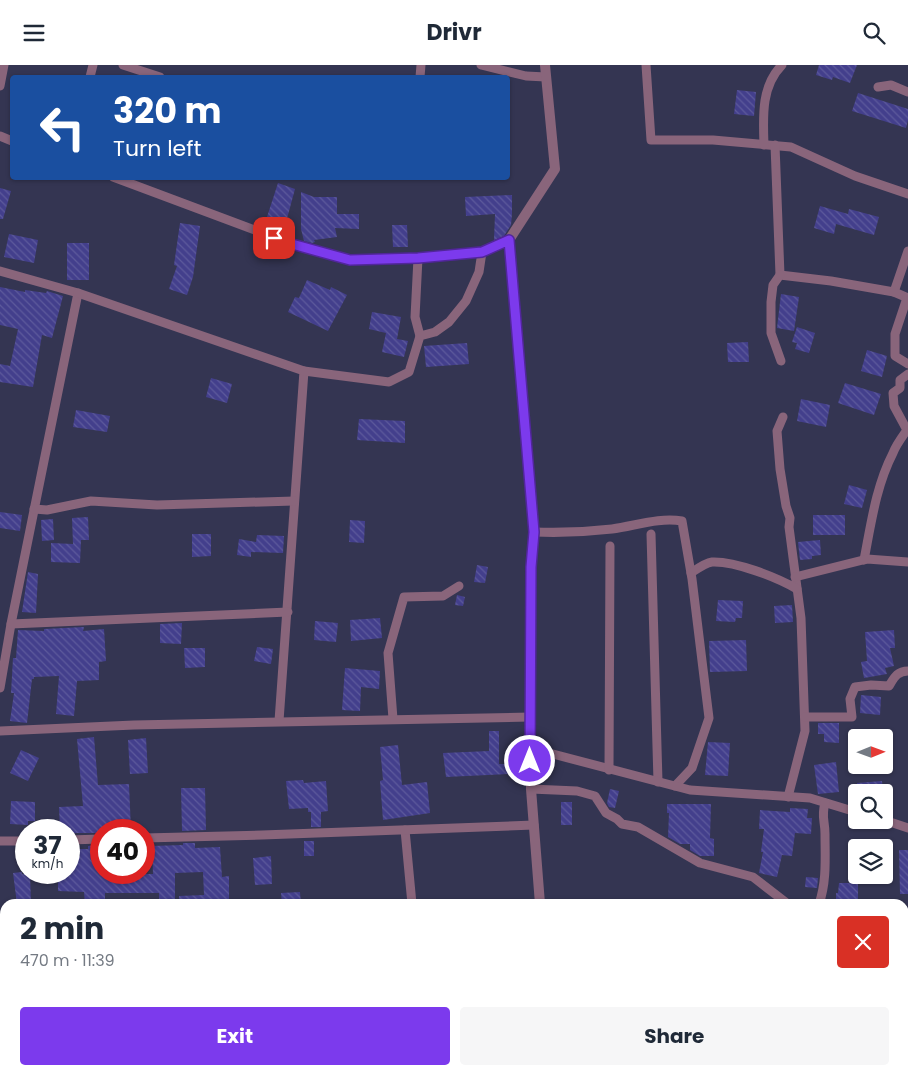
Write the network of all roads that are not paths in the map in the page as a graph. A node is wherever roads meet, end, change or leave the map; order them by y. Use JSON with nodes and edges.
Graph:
{"nodes":[{"id":1,"x":4,"y":65,"type":"edge"},
{"id":2,"x":123,"y":65,"type":"edge"},
{"id":3,"x":481,"y":65,"type":"edge"},
{"id":4,"x":545,"y":65,"type":"edge"},
{"id":5,"x":646,"y":65,"type":"edge"},
{"id":6,"x":782,"y":65,"type":"edge"},
{"id":7,"x":154,"y":75,"type":"edge"},
{"id":8,"x":546,"y":77,"type":"junction"},
{"id":9,"x":0,"y":86,"type":"edge"},
{"id":10,"x":878,"y":87,"type":"dead end"},
{"id":11,"x":908,"y":92,"type":"edge"},
{"id":12,"x":764,"y":145,"type":"junction"},
{"id":13,"x":775,"y":145,"type":"junction"},
{"id":14,"x":121,"y":180,"type":"edge"},
{"id":15,"x":908,"y":194,"type":"edge"},
{"id":16,"x":509,"y":240,"type":"junction"},
{"id":17,"x":908,"y":251,"type":"edge"},
{"id":18,"x":482,"y":252,"type":"junction"},
{"id":19,"x":418,"y":258,"type":"junction"},
{"id":20,"x":0,"y":271,"type":"edge"},
{"id":21,"x":780,"y":275,"type":"junction"},
{"id":22,"x":894,"y":292,"type":"junction"},
{"id":23,"x":78,"y":293,"type":"junction"},
{"id":24,"x":908,"y":298,"type":"edge"},
{"id":25,"x":420,"y":336,"type":"junction"},
{"id":26,"x":781,"y":361,"type":"dead end"},
{"id":27,"x":908,"y":364,"type":"edge"},
{"id":28,"x":304,"y":371,"type":"junction"},
{"id":29,"x":908,"y":374,"type":"edge"},
{"id":30,"x":783,"y":417,"type":"dead end"},
{"id":31,"x":294,"y":501,"type":"junction"},
{"id":32,"x":34,"y":509,"type":"junction"},
{"id":33,"x":534,"y":532,"type":"junction"},
{"id":34,"x":651,"y":535,"type":"dead end"},
{"id":35,"x":610,"y":546,"type":"dead end"},
{"id":36,"x":864,"y":560,"type":"junction"},
{"id":37,"x":908,"y":562,"type":"edge"},
{"id":38,"x":692,"y":573,"type":"junction"},
{"id":39,"x":795,"y":577,"type":"junction"},
{"id":40,"x":459,"y":587,"type":"dead end"},
{"id":41,"x":797,"y":589,"type":"junction"},
{"id":42,"x":288,"y":612,"type":"junction"},
{"id":43,"x":11,"y":623,"type":"junction"},
{"id":44,"x":908,"y":671,"type":"edge"},
{"id":45,"x":0,"y":689,"type":"edge"},
{"id":46,"x":530,"y":717,"type":"junction"},
{"id":47,"x":805,"y":717,"type":"junction"},
{"id":48,"x":393,"y":719,"type":"junction"},
{"id":49,"x":279,"y":721,"type":"junction"},
{"id":50,"x":0,"y":731,"type":"edge"},
{"id":51,"x":530,"y":748,"type":"junction"},
{"id":52,"x":609,"y":769,"type":"junction"},
{"id":53,"x":658,"y":782,"type":"junction"},
{"id":54,"x":675,"y":786,"type":"junction"},
{"id":55,"x":531,"y":789,"type":"junction"},
{"id":56,"x":788,"y":797,"type":"junction"},
{"id":57,"x":825,"y":803,"type":"junction"},
{"id":58,"x":848,"y":810,"type":"edge"},
{"id":59,"x":893,"y":823,"type":"edge"},
{"id":60,"x":534,"y":825,"type":"junction"},
{"id":61,"x":908,"y":828,"type":"edge"},
{"id":62,"x":405,"y":830,"type":"junction"},
{"id":63,"x":155,"y":838,"type":"edge"},
{"id":64,"x":0,"y":841,"type":"edge"},
{"id":65,"x":15,"y":841,"type":"edge"},
{"id":66,"x":412,"y":899,"type":"edge"},
{"id":67,"x":540,"y":899,"type":"edge"},
{"id":68,"x":782,"y":899,"type":"edge"},
{"id":69,"x":821,"y":899,"type":"edge"}],
"edges":[{"from":1,"to":9,"type":"street"},
{"from":2,"to":7,"type":"street"},
{"from":3,"to":8,"type":"street"},
{"from":4,"to":8,"type":"street"},
{"from":5,"to":12,"type":"street"},
{"from":6,"to":12,"type":"street"},
{"from":8,"to":16,"type":"street"},
{"from":10,"to":11,"type":"street"},
{"from":12,"to":13,"type":"street"},
{"from":13,"to":15,"type":"street"},
{"from":13,"to":21,"type":"street"},
{"from":14,"to":19,"type":"street"},
{"from":16,"to":18,"type":"street"},
{"from":16,"to":33,"type":"street"},
{"from":17,"to":22,"type":"street"},
{"from":18,"to":19,"type":"street"},
{"from":18,"to":25,"type":"street"},
{"from":19,"to":25,"type":"street"},
{"from":20,"to":23,"type":"street"},
{"from":21,"to":22,"type":"street"},
{"from":21,"to":26,"type":"street"},
{"from":22,"to":24,"type":"street"},
{"from":23,"to":28,"type":"street"},
{"from":23,"to":32,"type":"street"},
{"from":24,"to":27,"type":"street"},
{"from":25,"to":28,"type":"street"},
{"from":28,"to":31,"type":"street"},
{"from":29,"to":36,"type":"street"},
{"from":30,"to":39,"type":"street"},
{"from":31,"to":32,"type":"street"},
{"from":31,"to":42,"type":"street"},
{"from":32,"to":43,"type":"street"},
{"from":33,"to":38,"type":"street"},
{"from":33,"to":46,"type":"street"},
{"from":34,"to":53,"type":"street"},
{"from":35,"to":52,"type":"street"},
{"from":36,"to":37,"type":"street"},
{"from":36,"to":39,"type":"street"},
{"from":38,"to":41,"type":"street"},
{"from":38,"to":54,"type":"street"},
{"from":39,"to":41,"type":"street"},
{"from":40,"to":48,"type":"street"},
{"from":41,"to":47,"type":"street"},
{"from":42,"to":43,"type":"street"},
{"from":42,"to":49,"type":"street"},
{"from":43,"to":45,"type":"street"},
{"from":44,"to":47,"type":"street"},
{"from":46,"to":48,"type":"street"},
{"from":46,"to":51,"type":"street"},
{"from":47,"to":56,"type":"street"},
{"from":48,"to":49,"type":"street"},
{"from":49,"to":50,"type":"street"},
{"from":51,"to":52,"type":"street"},
{"from":51,"to":55,"type":"street"},
{"from":52,"to":53,"type":"street"},
{"from":53,"to":54,"type":"street"},
{"from":54,"to":56,"type":"street"},
{"from":55,"to":60,"type":"street"},
{"from":55,"to":68,"type":"street"},
{"from":56,"to":57,"type":"street"},
{"from":57,"to":58,"type":"street"},
{"from":57,"to":69,"type":"street"},
{"from":59,"to":61,"type":"street"},
{"from":60,"to":62,"type":"street"},
{"from":60,"to":67,"type":"street"},
{"from":62,"to":63,"type":"street"},
{"from":62,"to":66,"type":"street"},
{"from":64,"to":65,"type":"street"}]}
